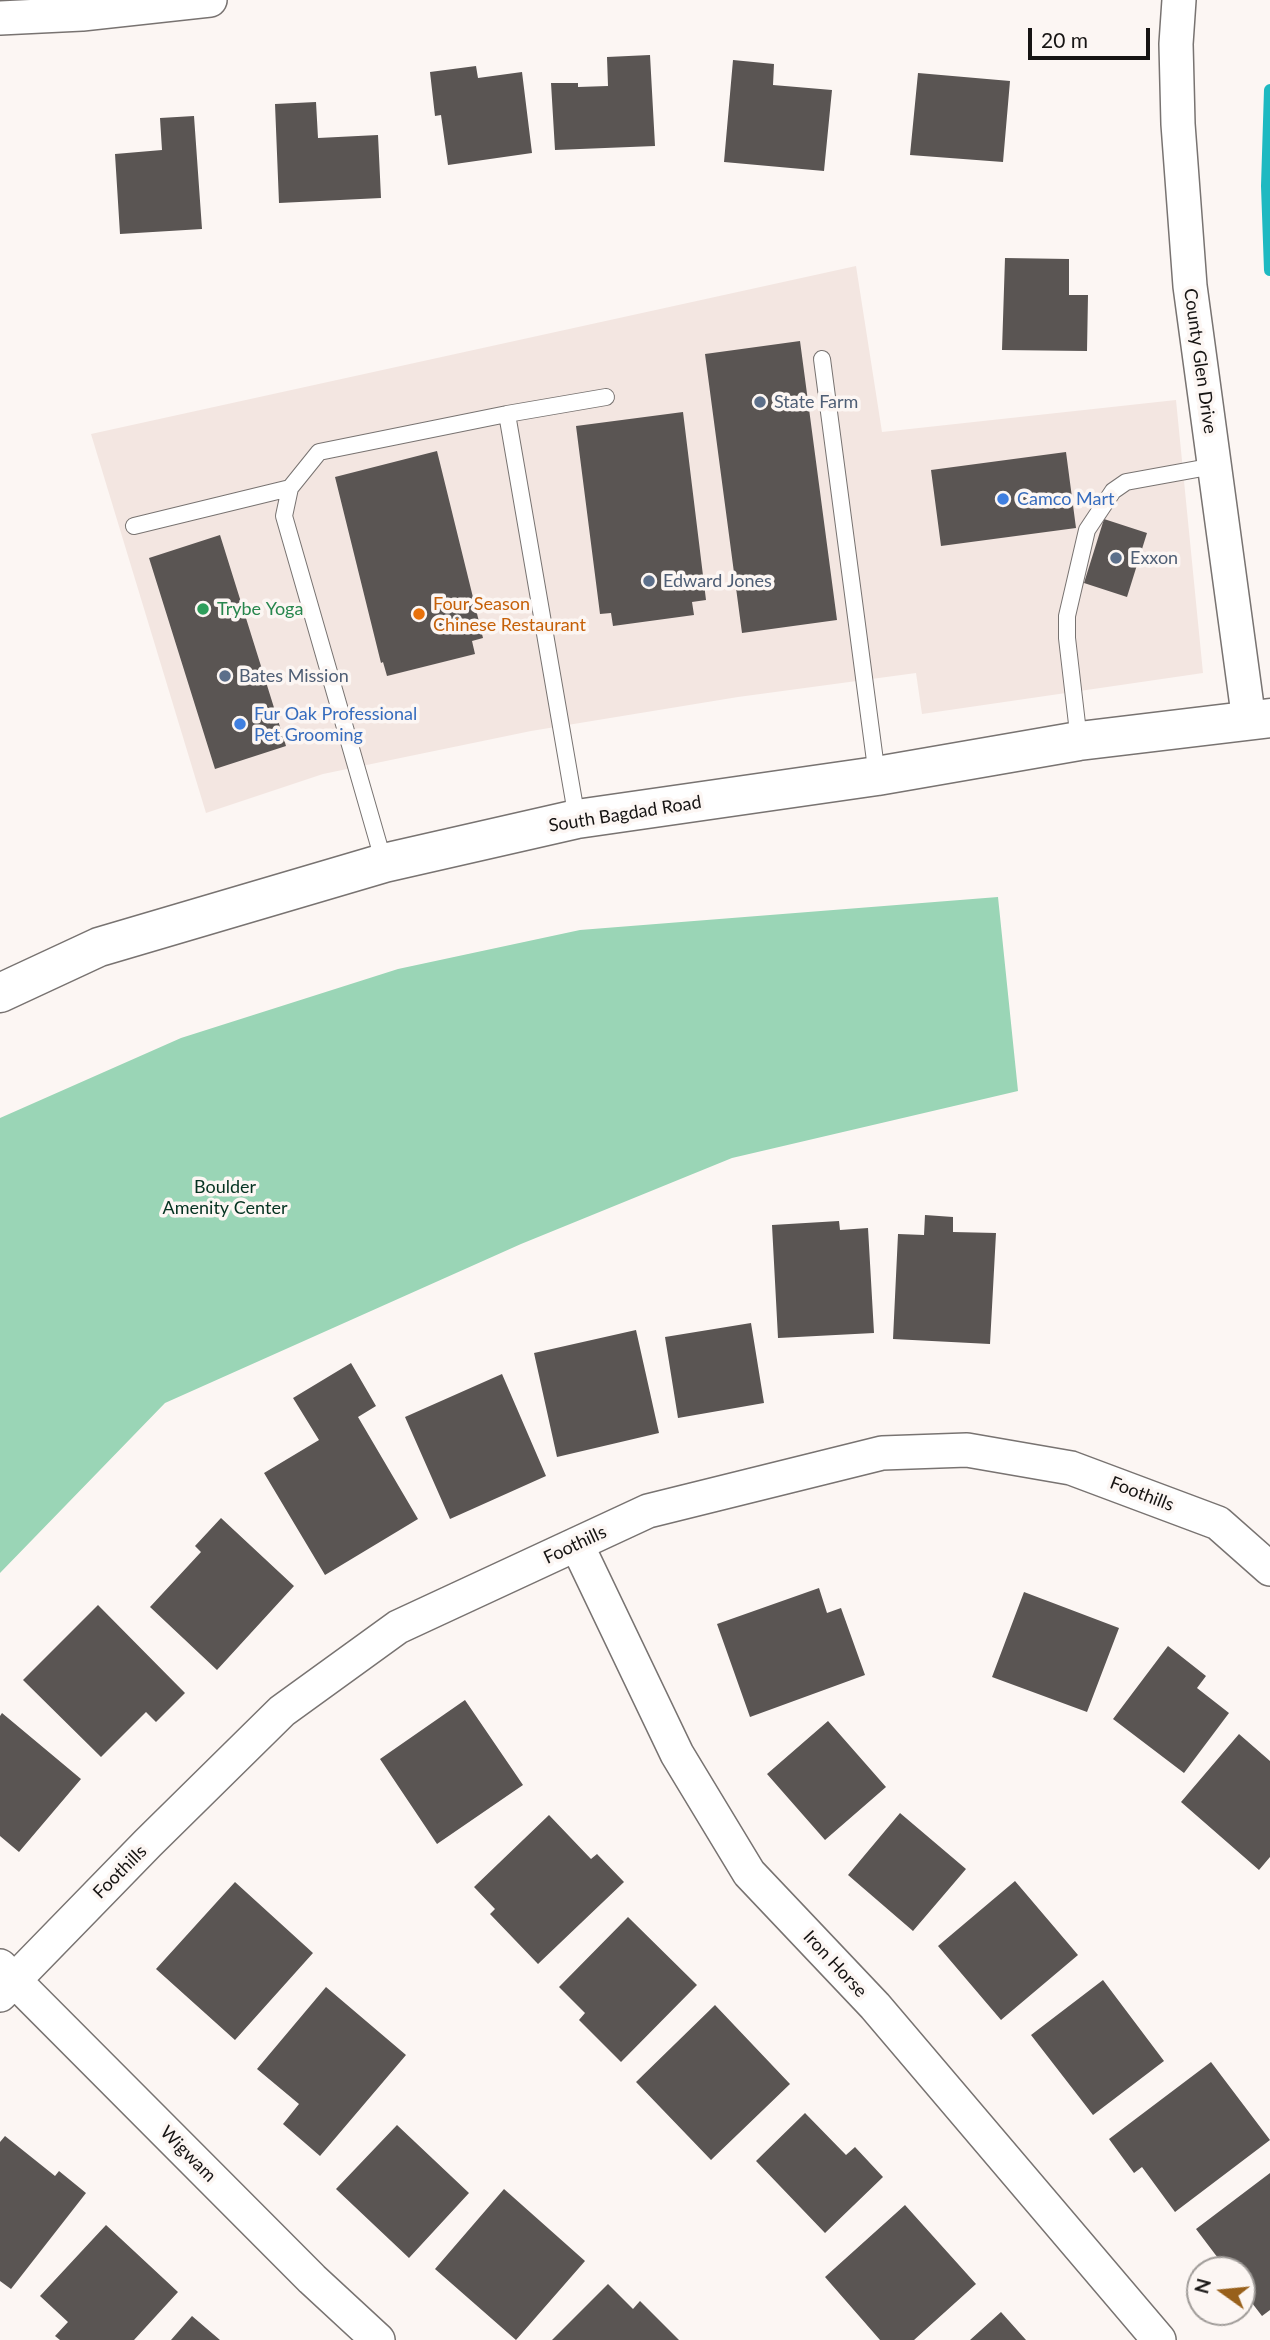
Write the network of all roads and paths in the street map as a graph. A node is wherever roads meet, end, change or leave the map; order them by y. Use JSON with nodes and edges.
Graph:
{"nodes":[{"id":1,"x":210,"y":0,"type":"edge"},
{"id":2,"x":1179,"y":0,"type":"edge"},
{"id":3,"x":0,"y":18,"type":"edge"},
{"id":4,"x":822,"y":359,"type":"dead end"},
{"id":5,"x":606,"y":397,"type":"dead end"},
{"id":6,"x":507,"y":414,"type":"junction"},
{"id":7,"x":1214,"y":467,"type":"junction"},
{"id":8,"x":290,"y":488,"type":"junction"},
{"id":9,"x":134,"y":526,"type":"dead end"},
{"id":10,"x":1259,"y":719,"type":"edge"},
{"id":11,"x":1079,"y":741,"type":"junction"},
{"id":12,"x":877,"y":776,"type":"junction"},
{"id":13,"x":577,"y":819,"type":"junction"},
{"id":14,"x":384,"y":863,"type":"junction"},
{"id":15,"x":0,"y":993,"type":"edge"},
{"id":16,"x":577,"y":1545,"type":"junction"},
{"id":17,"x":1270,"y":1569,"type":"edge"},
{"id":18,"x":4,"y":1980,"type":"edge"},
{"id":19,"x":378,"y":2340,"type":"edge"},
{"id":20,"x":1159,"y":2340,"type":"edge"}],
"edges":[{"from":1,"to":3,"type":"street"},
{"from":2,"to":7,"type":"street","name":"County Glen Drive"},
{"from":4,"to":12,"type":"lane"},
{"from":5,"to":6,"type":"lane"},
{"from":6,"to":8,"type":"lane"},
{"from":6,"to":13,"type":"lane"},
{"from":7,"to":10,"type":"street","name":"County Glen Drive"},
{"from":7,"to":11,"type":"lane"},
{"from":8,"to":9,"type":"lane"},
{"from":8,"to":14,"type":"lane"},
{"from":10,"to":11,"type":"main road","name":"South Bagdad Road"},
{"from":11,"to":12,"type":"main road","name":"South Bagdad Road"},
{"from":12,"to":13,"type":"main road","name":"South Bagdad Road"},
{"from":13,"to":14,"type":"main road","name":"South Bagdad Road"},
{"from":14,"to":15,"type":"main road","name":"South Bagdad Road"},
{"from":16,"to":17,"type":"street","name":"Foothills"},
{"from":16,"to":18,"type":"street","name":"Foothills"},
{"from":16,"to":20,"type":"street","name":"Iron Horse"},
{"from":18,"to":19,"type":"street","name":"Wigwam"}]}
